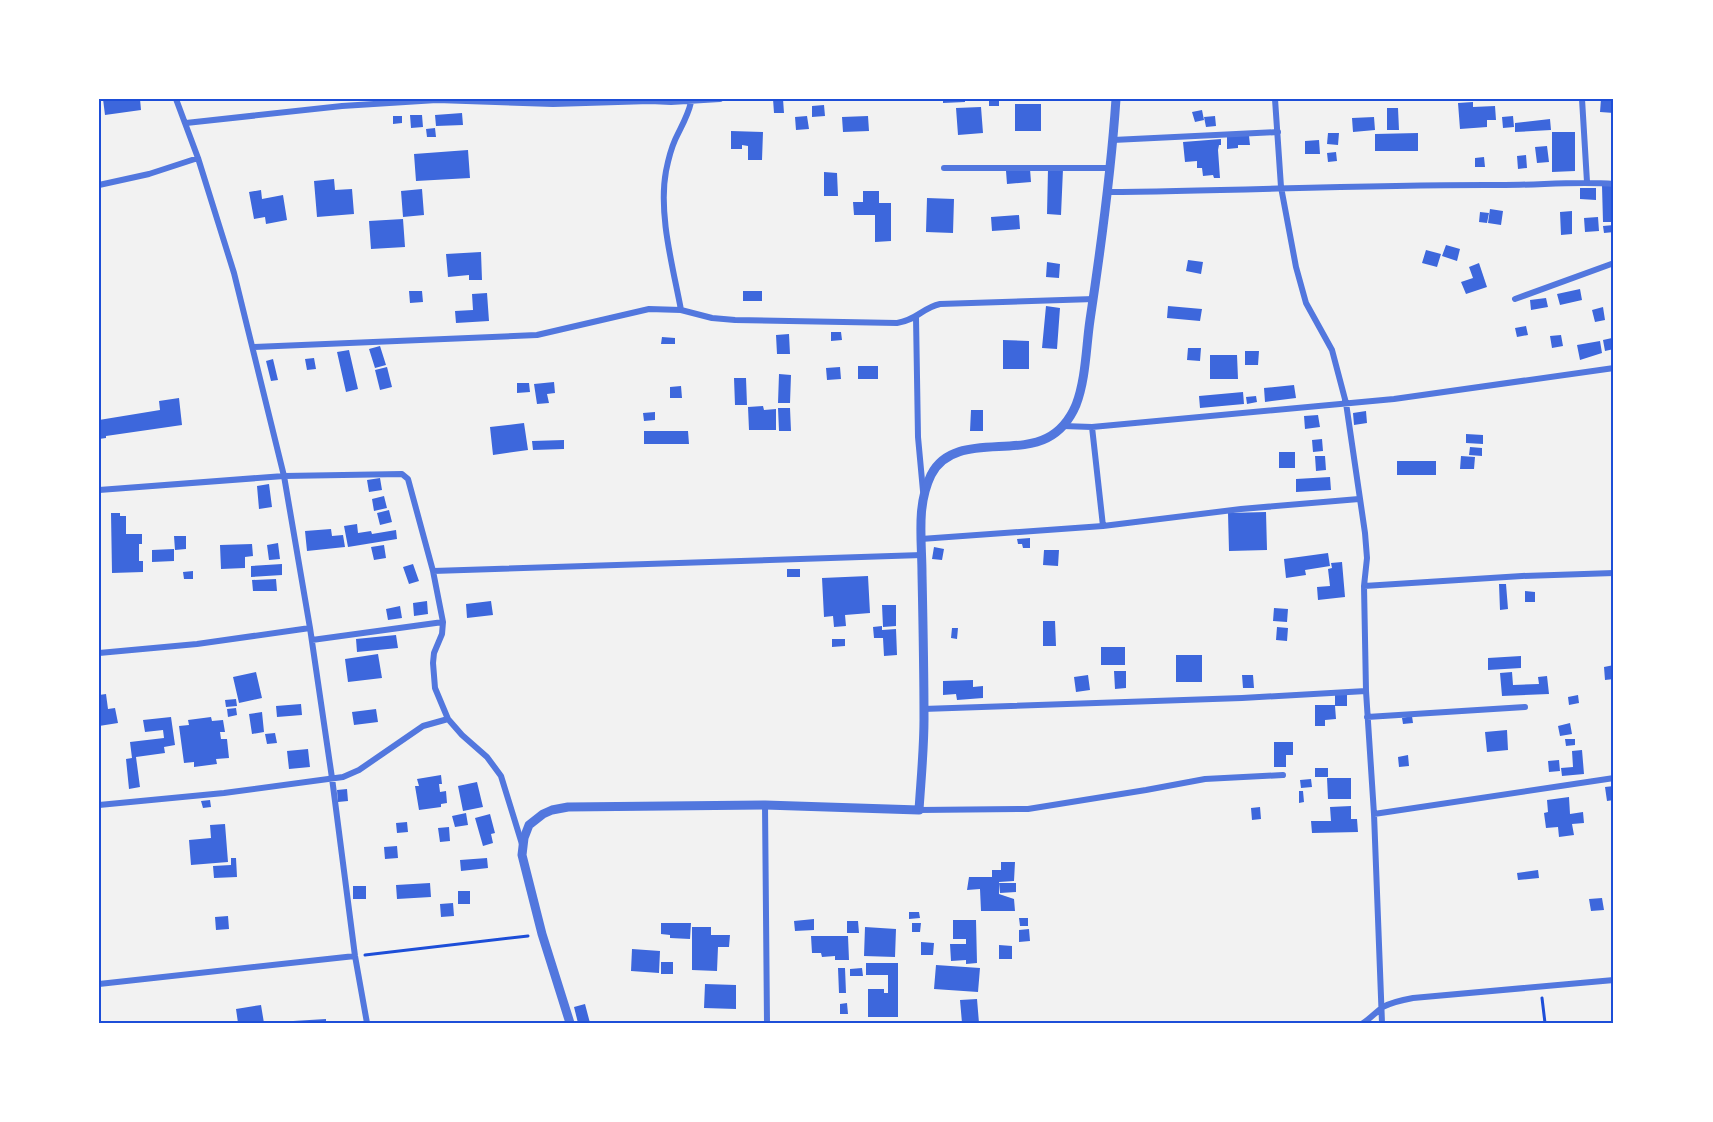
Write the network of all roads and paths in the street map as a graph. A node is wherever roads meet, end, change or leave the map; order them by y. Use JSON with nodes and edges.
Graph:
{"nodes":[{"id":1,"x":176,"y":99,"type":"edge"},
{"id":2,"x":720,"y":99,"type":"edge"},
{"id":3,"x":1116,"y":99,"type":"edge"},
{"id":4,"x":1275,"y":99,"type":"edge"},
{"id":5,"x":1582,"y":99,"type":"edge"},
{"id":6,"x":691,"y":102,"type":"junction"},
{"id":7,"x":186,"y":123,"type":"junction"},
{"id":8,"x":1278,"y":132,"type":"junction"},
{"id":9,"x":1113,"y":140,"type":"junction"},
{"id":10,"x":198,"y":158,"type":"junction"},
{"id":11,"x":944,"y":168,"type":"dead end"},
{"id":12,"x":1110,"y":168,"type":"junction"},
{"id":13,"x":1587,"y":182,"type":"junction"},
{"id":14,"x":1614,"y":184,"type":"edge"},
{"id":15,"x":99,"y":185,"type":"edge"},
{"id":16,"x":1281,"y":187,"type":"junction"},
{"id":17,"x":1107,"y":192,"type":"junction"},
{"id":18,"x":1614,"y":263,"type":"edge"},
{"id":19,"x":1515,"y":298,"type":"dead end"},
{"id":20,"x":1094,"y":299,"type":"junction"},
{"id":21,"x":681,"y":310,"type":"junction"},
{"id":22,"x":916,"y":317,"type":"junction"},
{"id":23,"x":253,"y":346,"type":"junction"},
{"id":24,"x":1614,"y":368,"type":"edge"},
{"id":25,"x":1346,"y":403,"type":"junction"},
{"id":26,"x":1063,"y":426,"type":"junction"},
{"id":27,"x":1092,"y":427,"type":"junction"},
{"id":28,"x":284,"y":476,"type":"junction"},
{"id":29,"x":99,"y":490,"type":"edge"},
{"id":30,"x":924,"y":494,"type":"junction"},
{"id":31,"x":1359,"y":499,"type":"junction"},
{"id":32,"x":1103,"y":526,"type":"junction"},
{"id":33,"x":921,"y":539,"type":"junction"},
{"id":34,"x":922,"y":555,"type":"junction"},
{"id":35,"x":433,"y":571,"type":"junction"},
{"id":36,"x":1614,"y":573,"type":"edge"},
{"id":37,"x":1364,"y":586,"type":"junction"},
{"id":38,"x":444,"y":622,"type":"junction"},
{"id":39,"x":310,"y":628,"type":"junction"},
{"id":40,"x":312,"y":640,"type":"junction"},
{"id":41,"x":99,"y":653,"type":"edge"},
{"id":42,"x":1366,"y":691,"type":"junction"},
{"id":43,"x":1526,"y":706,"type":"dead end"},
{"id":44,"x":923,"y":709,"type":"junction"},
{"id":45,"x":1368,"y":717,"type":"junction"},
{"id":46,"x":448,"y":719,"type":"junction"},
{"id":47,"x":1283,"y":775,"type":"dead end"},
{"id":48,"x":332,"y":778,"type":"junction"},
{"id":49,"x":1614,"y":778,"type":"edge"},
{"id":50,"x":99,"y":805,"type":"edge"},
{"id":51,"x":765,"y":805,"type":"junction"},
{"id":52,"x":919,"y":810,"type":"junction"},
{"id":53,"x":1374,"y":814,"type":"junction"},
{"id":54,"x":522,"y":846,"type":"junction"},
{"id":55,"x":542,"y":934,"type":"junction"},
{"id":56,"x":355,"y":956,"type":"junction"},
{"id":57,"x":1614,"y":980,"type":"edge"},
{"id":58,"x":99,"y":984,"type":"edge"},
{"id":59,"x":1541,"y":986,"type":"junction"},
{"id":60,"x":1381,"y":1008,"type":"junction"},
{"id":61,"x":367,"y":1023,"type":"edge"},
{"id":62,"x":570,"y":1023,"type":"edge"},
{"id":63,"x":766,"y":1023,"type":"edge"},
{"id":64,"x":1363,"y":1023,"type":"edge"},
{"id":65,"x":1382,"y":1023,"type":"edge"},
{"id":66,"x":1545,"y":1023,"type":"edge"}],
"edges":[{"from":1,"to":7,"type":"street"},
{"from":2,"to":6,"type":"street"},
{"from":3,"to":9,"type":"street"},
{"from":4,"to":8,"type":"street"},
{"from":5,"to":13,"type":"street"},
{"from":6,"to":7,"type":"street"},
{"from":6,"to":21,"type":"street"},
{"from":7,"to":10,"type":"street"},
{"from":8,"to":9,"type":"street"},
{"from":8,"to":16,"type":"street"},
{"from":9,"to":12,"type":"street"},
{"from":10,"to":15,"type":"street"},
{"from":10,"to":23,"type":"street"},
{"from":11,"to":12,"type":"street"},
{"from":12,"to":17,"type":"street"},
{"from":13,"to":14,"type":"street"},
{"from":13,"to":16,"type":"street"},
{"from":16,"to":17,"type":"street"},
{"from":16,"to":25,"type":"street"},
{"from":17,"to":20,"type":"street"},
{"from":18,"to":19,"type":"street"},
{"from":20,"to":22,"type":"street"},
{"from":20,"to":26,"type":"street"},
{"from":21,"to":22,"type":"street"},
{"from":21,"to":23,"type":"street"},
{"from":22,"to":30,"type":"street"},
{"from":23,"to":28,"type":"street"},
{"from":24,"to":25,"type":"street"},
{"from":25,"to":27,"type":"street"},
{"from":25,"to":31,"type":"street"},
{"from":26,"to":27,"type":"street"},
{"from":26,"to":30,"type":"street"},
{"from":27,"to":32,"type":"street"},
{"from":28,"to":29,"type":"street"},
{"from":28,"to":35,"type":"street"},
{"from":28,"to":39,"type":"street"},
{"from":30,"to":33,"type":"street"},
{"from":31,"to":32,"type":"street"},
{"from":31,"to":37,"type":"street"},
{"from":32,"to":33,"type":"street"},
{"from":33,"to":34,"type":"street"},
{"from":34,"to":35,"type":"street"},
{"from":34,"to":44,"type":"street"},
{"from":35,"to":38,"type":"street"},
{"from":36,"to":37,"type":"street"},
{"from":37,"to":42,"type":"street"},
{"from":38,"to":40,"type":"street"},
{"from":38,"to":46,"type":"street"},
{"from":39,"to":40,"type":"street"},
{"from":39,"to":41,"type":"street"},
{"from":40,"to":48,"type":"street"},
{"from":42,"to":44,"type":"street"},
{"from":42,"to":45,"type":"street"},
{"from":43,"to":45,"type":"street"},
{"from":44,"to":52,"type":"street"},
{"from":45,"to":53,"type":"street"},
{"from":46,"to":48,"type":"street"},
{"from":46,"to":54,"type":"street"},
{"from":47,"to":52,"type":"street"},
{"from":48,"to":50,"type":"street"},
{"from":48,"to":56,"type":"street"},
{"from":49,"to":53,"type":"street"},
{"from":51,"to":52,"type":"street"},
{"from":51,"to":54,"type":"street"},
{"from":51,"to":63,"type":"street"},
{"from":53,"to":60,"type":"street"},
{"from":54,"to":55,"type":"street"},
{"from":55,"to":56,"type":"path"},
{"from":55,"to":62,"type":"street"},
{"from":56,"to":58,"type":"street"},
{"from":56,"to":61,"type":"street"},
{"from":57,"to":59,"type":"street"},
{"from":59,"to":60,"type":"street"},
{"from":59,"to":66,"type":"path"},
{"from":60,"to":64,"type":"street"},
{"from":60,"to":65,"type":"street"}]}
